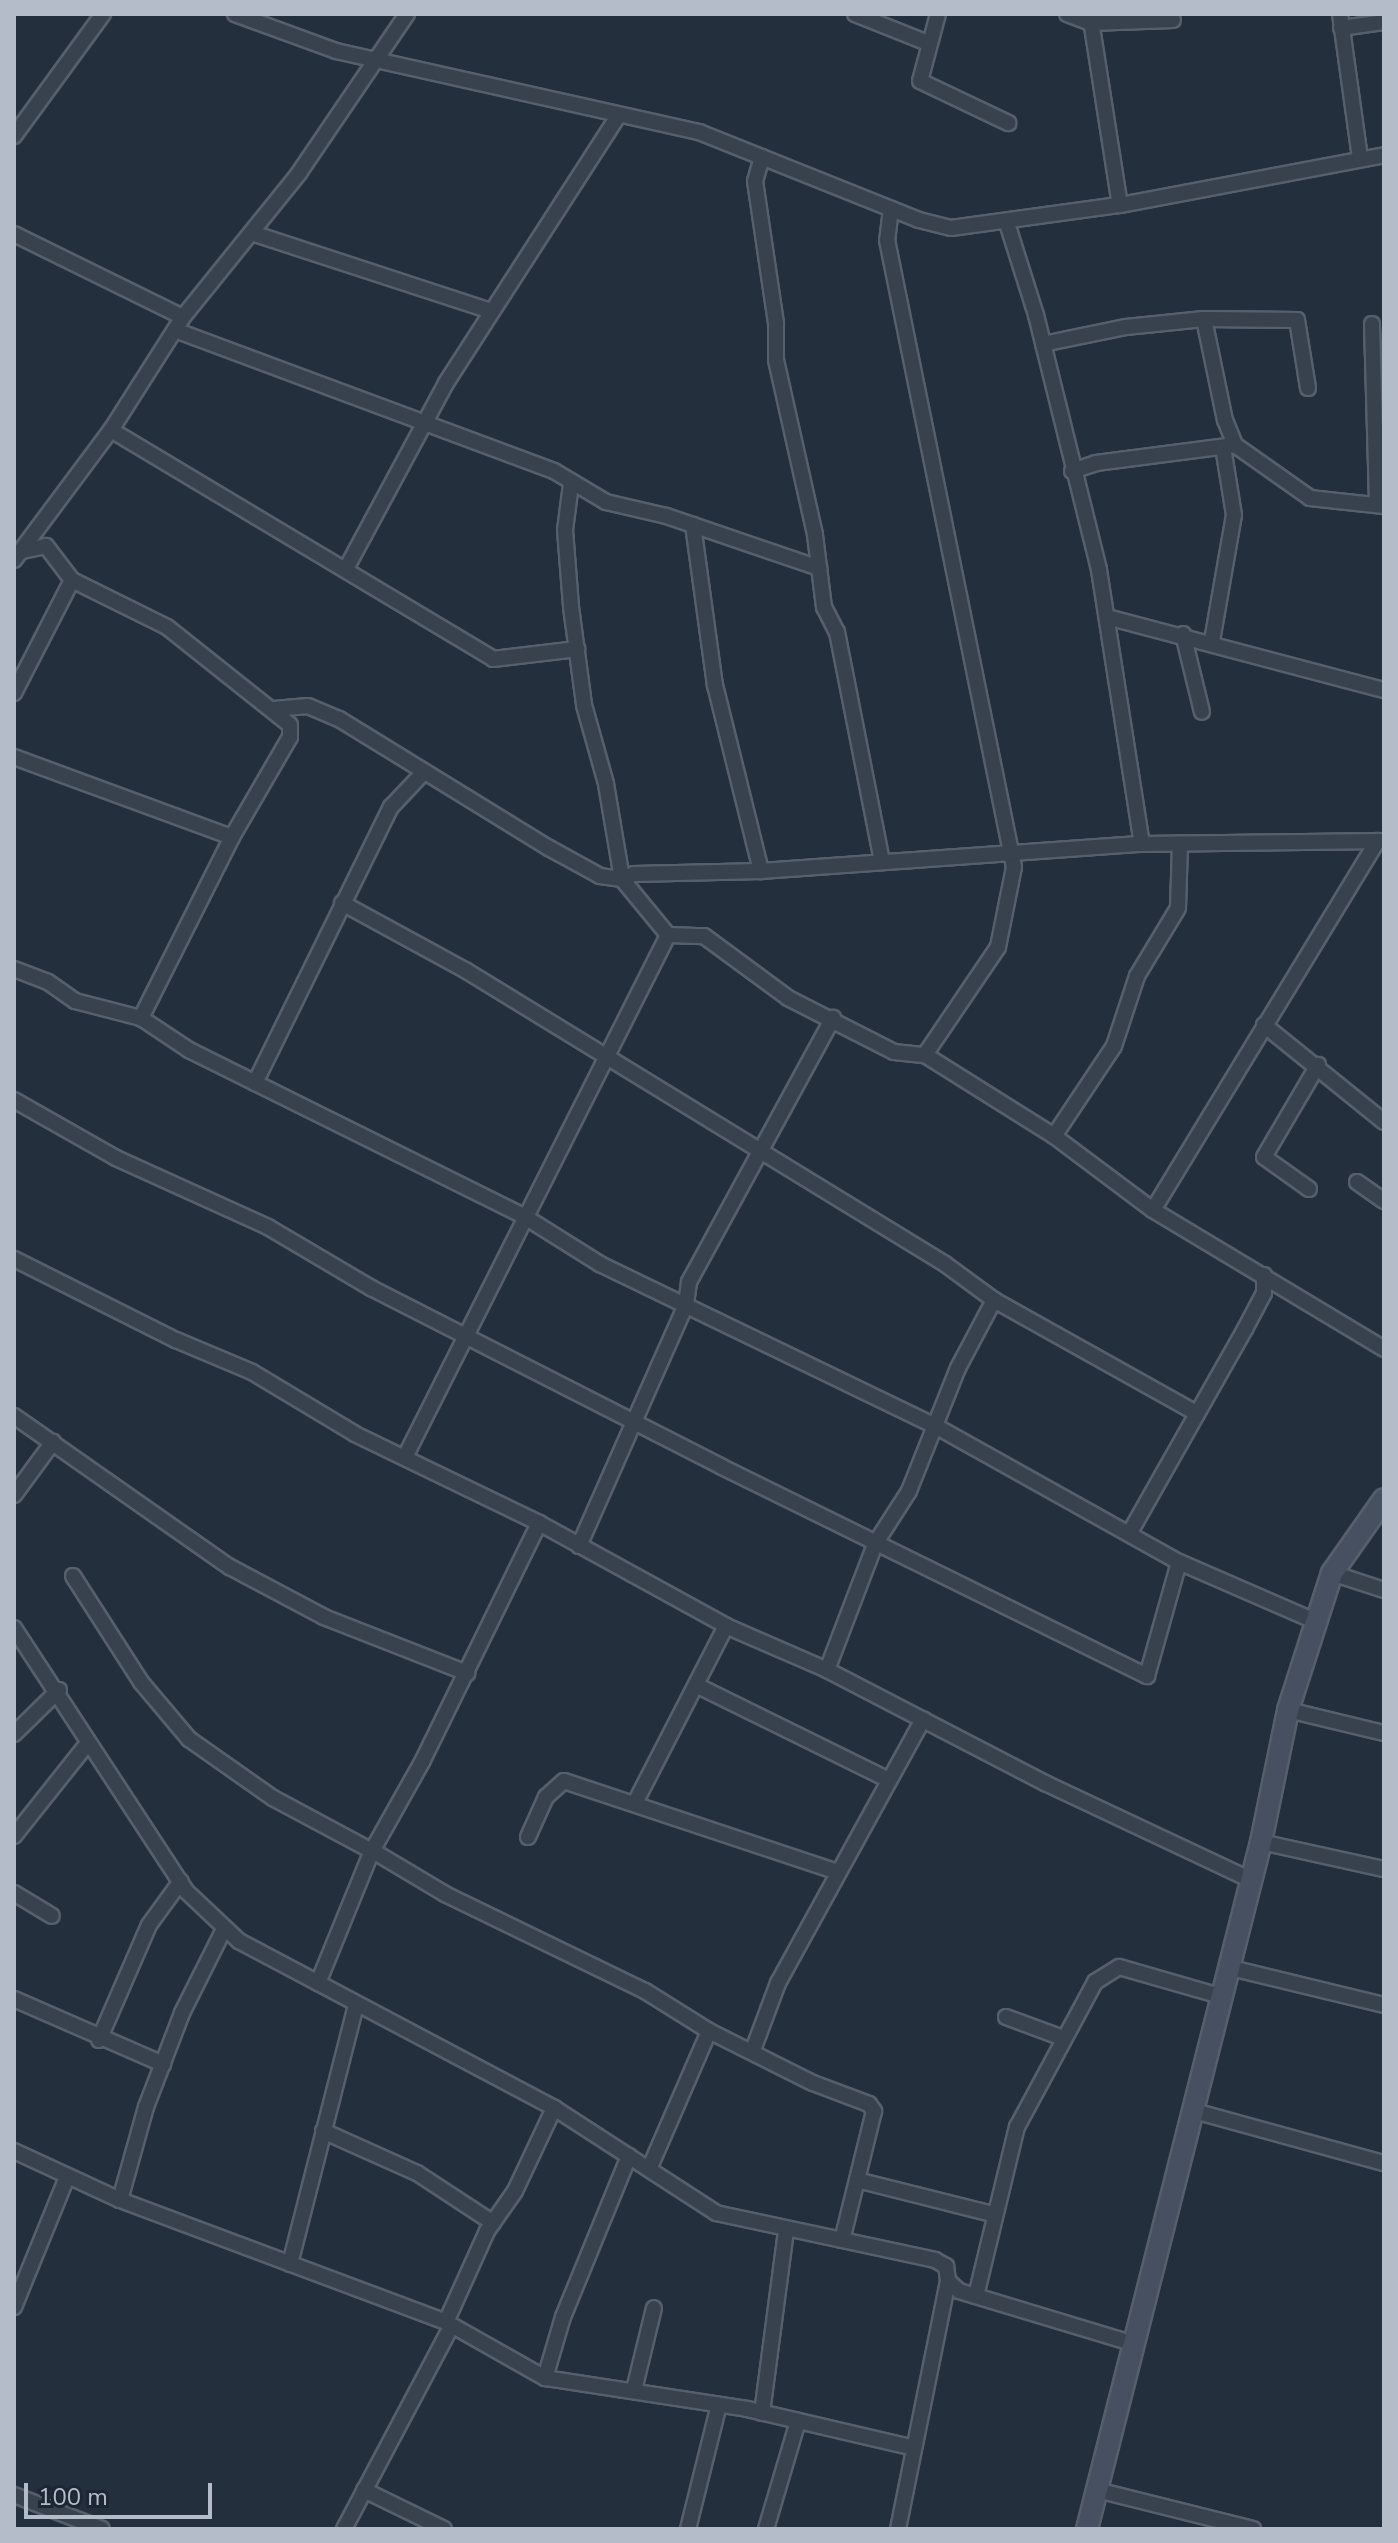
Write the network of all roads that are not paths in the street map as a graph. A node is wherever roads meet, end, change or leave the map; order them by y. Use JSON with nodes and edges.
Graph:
{"nodes":[{"id":1,"x":103,"y":14,"type":"edge"},
{"id":2,"x":235,"y":14,"type":"edge"},
{"id":3,"x":407,"y":14,"type":"edge"},
{"id":4,"x":855,"y":14,"type":"edge"},
{"id":5,"x":938,"y":14,"type":"edge"},
{"id":6,"x":1067,"y":14,"type":"edge"},
{"id":7,"x":1091,"y":18,"type":"edge"},
{"id":8,"x":1173,"y":20,"type":"dead end"},
{"id":9,"x":1340,"y":21,"type":"edge"},
{"id":10,"x":1384,"y":22,"type":"edge"},
{"id":11,"x":928,"y":43,"type":"junction"},
{"id":12,"x":377,"y":57,"type":"junction"},
{"id":13,"x":619,"y":115,"type":"junction"},
{"id":14,"x":1008,"y":123,"type":"dead end"},
{"id":15,"x":14,"y":136,"type":"edge"},
{"id":16,"x":1384,"y":155,"type":"edge"},
{"id":17,"x":762,"y":157,"type":"junction"},
{"id":18,"x":1360,"y":159,"type":"junction"},
{"id":19,"x":1120,"y":205,"type":"junction"},
{"id":20,"x":891,"y":209,"type":"junction"},
{"id":21,"x":1007,"y":223,"type":"junction"},
{"id":22,"x":252,"y":233,"type":"junction"},
{"id":23,"x":14,"y":234,"type":"edge"},
{"id":24,"x":490,"y":311,"type":"junction"},
{"id":25,"x":1204,"y":319,"type":"junction"},
{"id":26,"x":179,"y":324,"type":"junction"},
{"id":27,"x":1372,"y":324,"type":"dead end"},
{"id":28,"x":1043,"y":344,"type":"junction"},
{"id":29,"x":1308,"y":388,"type":"dead end"},
{"id":30,"x":427,"y":421,"type":"junction"},
{"id":31,"x":111,"y":430,"type":"junction"},
{"id":32,"x":1229,"y":446,"type":"junction"},
{"id":33,"x":1072,"y":471,"type":"junction"},
{"id":34,"x":571,"y":484,"type":"junction"},
{"id":35,"x":1380,"y":506,"type":"edge"},
{"id":36,"x":693,"y":525,"type":"junction"},
{"id":37,"x":16,"y":555,"type":"edge"},
{"id":38,"x":347,"y":567,"type":"junction"},
{"id":39,"x":819,"y":568,"type":"junction"},
{"id":40,"x":72,"y":580,"type":"junction"},
{"id":41,"x":1107,"y":617,"type":"junction"},
{"id":42,"x":1183,"y":634,"type":"junction"},
{"id":43,"x":1212,"y":641,"type":"junction"},
{"id":44,"x":577,"y":649,"type":"junction"},
{"id":45,"x":1384,"y":690,"type":"edge"},
{"id":46,"x":14,"y":693,"type":"edge"},
{"id":47,"x":274,"y":709,"type":"junction"},
{"id":48,"x":1202,"y":712,"type":"dead end"},
{"id":49,"x":14,"y":757,"type":"edge"},
{"id":50,"x":423,"y":773,"type":"junction"},
{"id":51,"x":232,"y":837,"type":"junction"},
{"id":52,"x":1381,"y":841,"type":"edge"},
{"id":53,"x":1142,"y":844,"type":"junction"},
{"id":54,"x":1180,"y":844,"type":"junction"},
{"id":55,"x":1012,"y":850,"type":"junction"},
{"id":56,"x":882,"y":862,"type":"junction"},
{"id":57,"x":761,"y":871,"type":"junction"},
{"id":58,"x":622,"y":879,"type":"junction"},
{"id":59,"x":342,"y":903,"type":"junction"},
{"id":60,"x":668,"y":935,"type":"junction"},
{"id":61,"x":14,"y":969,"type":"edge"},
{"id":62,"x":141,"y":1018,"type":"junction"},
{"id":63,"x":833,"y":1018,"type":"junction"},
{"id":64,"x":1264,"y":1025,"type":"junction"},
{"id":65,"x":925,"y":1055,"type":"junction"},
{"id":66,"x":606,"y":1061,"type":"junction"},
{"id":67,"x":1318,"y":1065,"type":"junction"},
{"id":68,"x":255,"y":1083,"type":"junction"},
{"id":69,"x":14,"y":1100,"type":"edge"},
{"id":70,"x":1384,"y":1122,"type":"edge"},
{"id":71,"x":1054,"y":1136,"type":"junction"},
{"id":72,"x":760,"y":1153,"type":"junction"},
{"id":73,"x":1357,"y":1182,"type":"dead end"},
{"id":74,"x":1309,"y":1189,"type":"dead end"},
{"id":75,"x":1384,"y":1201,"type":"edge"},
{"id":76,"x":1153,"y":1210,"type":"junction"},
{"id":77,"x":525,"y":1217,"type":"junction"},
{"id":78,"x":14,"y":1259,"type":"edge"},
{"id":79,"x":1264,"y":1275,"type":"junction"},
{"id":80,"x":1277,"y":1283,"type":"junction"},
{"id":81,"x":1264,"y":1293,"type":"junction"},
{"id":82,"x":994,"y":1300,"type":"junction"},
{"id":83,"x":686,"y":1304,"type":"junction"},
{"id":84,"x":465,"y":1336,"type":"junction"},
{"id":85,"x":1384,"y":1349,"type":"edge"},
{"id":86,"x":1196,"y":1413,"type":"junction"},
{"id":87,"x":14,"y":1416,"type":"edge"},
{"id":88,"x":632,"y":1420,"type":"junction"},
{"id":89,"x":939,"y":1428,"type":"junction"},
{"id":90,"x":53,"y":1442,"type":"junction"},
{"id":91,"x":405,"y":1457,"type":"junction"},
{"id":92,"x":14,"y":1495,"type":"edge"},
{"id":93,"x":1384,"y":1499,"type":"edge"},
{"id":94,"x":539,"y":1523,"type":"junction"},
{"id":95,"x":1129,"y":1534,"type":"junction"},
{"id":96,"x":875,"y":1544,"type":"junction"},
{"id":97,"x":579,"y":1546,"type":"junction"},
{"id":98,"x":1179,"y":1562,"type":"junction"},
{"id":99,"x":1332,"y":1573,"type":"junction"},
{"id":100,"x":73,"y":1576,"type":"dead end"},
{"id":101,"x":1384,"y":1590,"type":"edge"},
{"id":102,"x":1315,"y":1621,"type":"junction"},
{"id":103,"x":726,"y":1626,"type":"junction"},
{"id":104,"x":14,"y":1628,"type":"edge"},
{"id":105,"x":827,"y":1670,"type":"junction"},
{"id":106,"x":467,"y":1673,"type":"junction"},
{"id":107,"x":698,"y":1686,"type":"junction"},
{"id":108,"x":59,"y":1690,"type":"junction"},
{"id":109,"x":1288,"y":1710,"type":"junction"},
{"id":110,"x":923,"y":1719,"type":"junction"},
{"id":111,"x":1384,"y":1733,"type":"edge"},
{"id":112,"x":14,"y":1734,"type":"edge"},
{"id":113,"x":88,"y":1743,"type":"junction"},
{"id":114,"x":887,"y":1779,"type":"junction"},
{"id":115,"x":635,"y":1803,"type":"junction"},
{"id":116,"x":14,"y":1836,"type":"edge"},
{"id":117,"x":528,"y":1837,"type":"dead end"},
{"id":118,"x":1261,"y":1842,"type":"junction"},
{"id":119,"x":372,"y":1851,"type":"junction"},
{"id":120,"x":1384,"y":1869,"type":"edge"},
{"id":121,"x":837,"y":1872,"type":"junction"},
{"id":122,"x":1251,"y":1880,"type":"junction"},
{"id":123,"x":181,"y":1881,"type":"junction"},
{"id":124,"x":14,"y":1893,"type":"edge"},
{"id":125,"x":52,"y":1916,"type":"dead end"},
{"id":126,"x":224,"y":1929,"type":"junction"},
{"id":127,"x":1227,"y":1967,"type":"junction"},
{"id":128,"x":318,"y":1983,"type":"junction"},
{"id":129,"x":1220,"y":1996,"type":"junction"},
{"id":130,"x":14,"y":1999,"type":"edge"},
{"id":131,"x":356,"y":2005,"type":"junction"},
{"id":132,"x":1384,"y":2005,"type":"edge"},
{"id":133,"x":1006,"y":2017,"type":"dead end"},
{"id":134,"x":709,"y":2031,"type":"junction"},
{"id":135,"x":1063,"y":2038,"type":"junction"},
{"id":136,"x":99,"y":2040,"type":"junction"},
{"id":137,"x":753,"y":2050,"type":"junction"},
{"id":138,"x":163,"y":2064,"type":"junction"},
{"id":139,"x":554,"y":2108,"type":"junction"},
{"id":140,"x":1191,"y":2110,"type":"junction"},
{"id":141,"x":323,"y":2131,"type":"junction"},
{"id":142,"x":14,"y":2151,"type":"edge"},
{"id":143,"x":629,"y":2156,"type":"junction"},
{"id":144,"x":1384,"y":2163,"type":"edge"},
{"id":145,"x":650,"y":2167,"type":"junction"},
{"id":146,"x":67,"y":2177,"type":"junction"},
{"id":147,"x":857,"y":2180,"type":"junction"},
{"id":148,"x":120,"y":2200,"type":"junction"},
{"id":149,"x":992,"y":2214,"type":"junction"},
{"id":150,"x":493,"y":2223,"type":"junction"},
{"id":151,"x":786,"y":2231,"type":"junction"},
{"id":152,"x":842,"y":2240,"type":"junction"},
{"id":153,"x":290,"y":2264,"type":"junction"},
{"id":154,"x":948,"y":2281,"type":"junction"},
{"id":155,"x":976,"y":2296,"type":"junction"},
{"id":156,"x":14,"y":2307,"type":"edge"},
{"id":157,"x":654,"y":2308,"type":"dead end"},
{"id":158,"x":448,"y":2325,"type":"junction"},
{"id":159,"x":1134,"y":2344,"type":"junction"},
{"id":160,"x":545,"y":2378,"type":"junction"},
{"id":161,"x":634,"y":2390,"type":"junction"},
{"id":162,"x":719,"y":2405,"type":"junction"},
{"id":163,"x":762,"y":2413,"type":"junction"},
{"id":164,"x":798,"y":2421,"type":"junction"},
{"id":165,"x":914,"y":2448,"type":"junction"},
{"id":166,"x":364,"y":2490,"type":"junction"},
{"id":167,"x":1097,"y":2490,"type":"junction"},
{"id":168,"x":14,"y":2495,"type":"edge"},
{"id":169,"x":102,"y":2529,"type":"edge"},
{"id":170,"x":344,"y":2529,"type":"edge"},
{"id":171,"x":444,"y":2529,"type":"edge"},
{"id":172,"x":688,"y":2529,"type":"edge"},
{"id":173,"x":766,"y":2529,"type":"edge"},
{"id":174,"x":898,"y":2529,"type":"edge"},
{"id":175,"x":1087,"y":2529,"type":"edge"},
{"id":176,"x":1253,"y":2529,"type":"edge"}],
"edges":[{"from":1,"to":15,"type":"street"},
{"from":2,"to":12,"type":"street"},
{"from":3,"to":12,"type":"street"},
{"from":4,"to":11,"type":"street"},
{"from":5,"to":11,"type":"street"},
{"from":6,"to":7,"type":"street"},
{"from":7,"to":8,"type":"street"},
{"from":7,"to":19,"type":"street"},
{"from":9,"to":10,"type":"street"},
{"from":9,"to":18,"type":"street"},
{"from":11,"to":14,"type":"street"},
{"from":12,"to":13,"type":"street"},
{"from":12,"to":22,"type":"street"},
{"from":13,"to":17,"type":"street"},
{"from":13,"to":24,"type":"street"},
{"from":16,"to":18,"type":"street"},
{"from":17,"to":20,"type":"street"},
{"from":17,"to":39,"type":"street"},
{"from":18,"to":19,"type":"street"},
{"from":19,"to":21,"type":"street"},
{"from":20,"to":21,"type":"street"},
{"from":20,"to":55,"type":"street"},
{"from":21,"to":28,"type":"street"},
{"from":22,"to":24,"type":"street"},
{"from":22,"to":26,"type":"street"},
{"from":23,"to":26,"type":"street"},
{"from":24,"to":30,"type":"street"},
{"from":25,"to":28,"type":"street"},
{"from":25,"to":29,"type":"street"},
{"from":25,"to":32,"type":"street"},
{"from":26,"to":30,"type":"street"},
{"from":26,"to":31,"type":"street"},
{"from":27,"to":35,"type":"street"},
{"from":28,"to":33,"type":"street"},
{"from":30,"to":34,"type":"street"},
{"from":30,"to":38,"type":"street"},
{"from":31,"to":37,"type":"street"},
{"from":31,"to":38,"type":"street"},
{"from":32,"to":33,"type":"street"},
{"from":32,"to":35,"type":"street"},
{"from":32,"to":43,"type":"street"},
{"from":33,"to":41,"type":"street"},
{"from":34,"to":36,"type":"street"},
{"from":34,"to":44,"type":"street"},
{"from":36,"to":39,"type":"street"},
{"from":36,"to":57,"type":"street"},
{"from":37,"to":40,"type":"street"},
{"from":38,"to":44,"type":"street"},
{"from":39,"to":56,"type":"street"},
{"from":40,"to":46,"type":"street"},
{"from":40,"to":47,"type":"street"},
{"from":41,"to":42,"type":"street"},
{"from":41,"to":53,"type":"street"},
{"from":42,"to":43,"type":"street"},
{"from":42,"to":48,"type":"street"},
{"from":43,"to":45,"type":"street"},
{"from":44,"to":58,"type":"street"},
{"from":47,"to":50,"type":"street"},
{"from":47,"to":51,"type":"street"},
{"from":49,"to":51,"type":"street"},
{"from":50,"to":58,"type":"street"},
{"from":50,"to":59,"type":"street"},
{"from":51,"to":62,"type":"street"},
{"from":52,"to":54,"type":"street"},
{"from":52,"to":64,"type":"street"},
{"from":53,"to":54,"type":"street"},
{"from":53,"to":55,"type":"street"},
{"from":54,"to":71,"type":"street"},
{"from":55,"to":56,"type":"street"},
{"from":55,"to":65,"type":"street"},
{"from":56,"to":57,"type":"street"},
{"from":57,"to":58,"type":"street"},
{"from":58,"to":60,"type":"street"},
{"from":59,"to":66,"type":"street"},
{"from":59,"to":68,"type":"street"},
{"from":60,"to":63,"type":"street"},
{"from":60,"to":66,"type":"street"},
{"from":61,"to":62,"type":"street"},
{"from":62,"to":68,"type":"street"},
{"from":63,"to":65,"type":"street"},
{"from":63,"to":72,"type":"street"},
{"from":64,"to":67,"type":"street"},
{"from":64,"to":76,"type":"street"},
{"from":65,"to":71,"type":"street"},
{"from":66,"to":72,"type":"street"},
{"from":66,"to":77,"type":"street"},
{"from":67,"to":70,"type":"street"},
{"from":67,"to":74,"type":"street"},
{"from":68,"to":77,"type":"street"},
{"from":69,"to":84,"type":"street"},
{"from":71,"to":76,"type":"street"},
{"from":72,"to":82,"type":"street"},
{"from":72,"to":83,"type":"street"},
{"from":73,"to":75,"type":"street"},
{"from":76,"to":79,"type":"street"},
{"from":77,"to":83,"type":"street"},
{"from":77,"to":84,"type":"street"},
{"from":78,"to":91,"type":"street"},
{"from":79,"to":80,"type":"street"},
{"from":79,"to":81,"type":"street"},
{"from":80,"to":81,"type":"street"},
{"from":80,"to":85,"type":"street"},
{"from":81,"to":86,"type":"street"},
{"from":82,"to":86,"type":"street"},
{"from":82,"to":89,"type":"street"},
{"from":83,"to":88,"type":"street"},
{"from":83,"to":89,"type":"street"},
{"from":84,"to":88,"type":"street"},
{"from":84,"to":91,"type":"street"},
{"from":86,"to":95,"type":"street"},
{"from":87,"to":90,"type":"street"},
{"from":88,"to":96,"type":"street"},
{"from":88,"to":97,"type":"street"},
{"from":89,"to":95,"type":"street"},
{"from":89,"to":96,"type":"street"},
{"from":90,"to":92,"type":"street"},
{"from":90,"to":106,"type":"street"},
{"from":91,"to":94,"type":"street"},
{"from":93,"to":99,"type":"street"},
{"from":94,"to":97,"type":"street"},
{"from":94,"to":106,"type":"street"},
{"from":95,"to":98,"type":"street"},
{"from":96,"to":98,"type":"street"},
{"from":96,"to":105,"type":"street"},
{"from":97,"to":103,"type":"street"},
{"from":98,"to":102,"type":"street"},
{"from":99,"to":101,"type":"street"},
{"from":99,"to":102,"type":"street"},
{"from":100,"to":119,"type":"street"},
{"from":102,"to":109,"type":"street"},
{"from":103,"to":105,"type":"street"},
{"from":103,"to":107,"type":"street"},
{"from":104,"to":108,"type":"street"},
{"from":105,"to":110,"type":"street"},
{"from":106,"to":119,"type":"street"},
{"from":107,"to":114,"type":"street"},
{"from":107,"to":115,"type":"street"},
{"from":108,"to":112,"type":"street"},
{"from":108,"to":113,"type":"street"},
{"from":109,"to":111,"type":"street"},
{"from":109,"to":118,"type":"street"},
{"from":110,"to":114,"type":"street"},
{"from":110,"to":122,"type":"street"},
{"from":113,"to":116,"type":"street"},
{"from":113,"to":123,"type":"street"},
{"from":114,"to":121,"type":"street"},
{"from":115,"to":117,"type":"street"},
{"from":115,"to":121,"type":"street"},
{"from":118,"to":120,"type":"street"},
{"from":118,"to":122,"type":"street"},
{"from":119,"to":128,"type":"street"},
{"from":119,"to":134,"type":"street"},
{"from":121,"to":137,"type":"street"},
{"from":122,"to":127,"type":"street"},
{"from":123,"to":126,"type":"street"},
{"from":123,"to":136,"type":"street"},
{"from":124,"to":125,"type":"street"},
{"from":126,"to":128,"type":"street"},
{"from":126,"to":138,"type":"street"},
{"from":127,"to":129,"type":"street"},
{"from":127,"to":132,"type":"street"},
{"from":128,"to":131,"type":"street"},
{"from":129,"to":135,"type":"street"},
{"from":129,"to":140,"type":"street"},
{"from":130,"to":136,"type":"street"},
{"from":131,"to":139,"type":"street"},
{"from":131,"to":141,"type":"street"},
{"from":133,"to":135,"type":"street"},
{"from":134,"to":137,"type":"street"},
{"from":134,"to":145,"type":"street"},
{"from":135,"to":149,"type":"street"},
{"from":136,"to":138,"type":"street"},
{"from":137,"to":147,"type":"street"},
{"from":138,"to":148,"type":"street"},
{"from":139,"to":143,"type":"street"},
{"from":139,"to":150,"type":"street"},
{"from":140,"to":144,"type":"street"},
{"from":140,"to":159,"type":"street"},
{"from":141,"to":150,"type":"street"},
{"from":141,"to":153,"type":"street"},
{"from":142,"to":146,"type":"street"},
{"from":143,"to":145,"type":"street"},
{"from":143,"to":160,"type":"street"},
{"from":145,"to":151,"type":"street"},
{"from":146,"to":148,"type":"street"},
{"from":146,"to":156,"type":"street"},
{"from":147,"to":149,"type":"street"},
{"from":147,"to":152,"type":"street"},
{"from":148,"to":153,"type":"street"},
{"from":149,"to":155,"type":"street"},
{"from":150,"to":158,"type":"street"},
{"from":151,"to":152,"type":"street"},
{"from":151,"to":163,"type":"street"},
{"from":152,"to":154,"type":"street"},
{"from":153,"to":158,"type":"street"},
{"from":154,"to":155,"type":"street"},
{"from":154,"to":165,"type":"street"},
{"from":155,"to":159,"type":"street"},
{"from":157,"to":161,"type":"street"},
{"from":158,"to":160,"type":"street"},
{"from":158,"to":166,"type":"street"},
{"from":159,"to":167,"type":"street"},
{"from":160,"to":161,"type":"street"},
{"from":161,"to":162,"type":"street"},
{"from":162,"to":163,"type":"street"},
{"from":162,"to":172,"type":"street"},
{"from":163,"to":164,"type":"street"},
{"from":164,"to":165,"type":"street"},
{"from":164,"to":173,"type":"street"},
{"from":165,"to":174,"type":"street"},
{"from":166,"to":170,"type":"street"},
{"from":166,"to":171,"type":"street"},
{"from":167,"to":175,"type":"street"},
{"from":167,"to":176,"type":"street"},
{"from":168,"to":169,"type":"street"}]}
